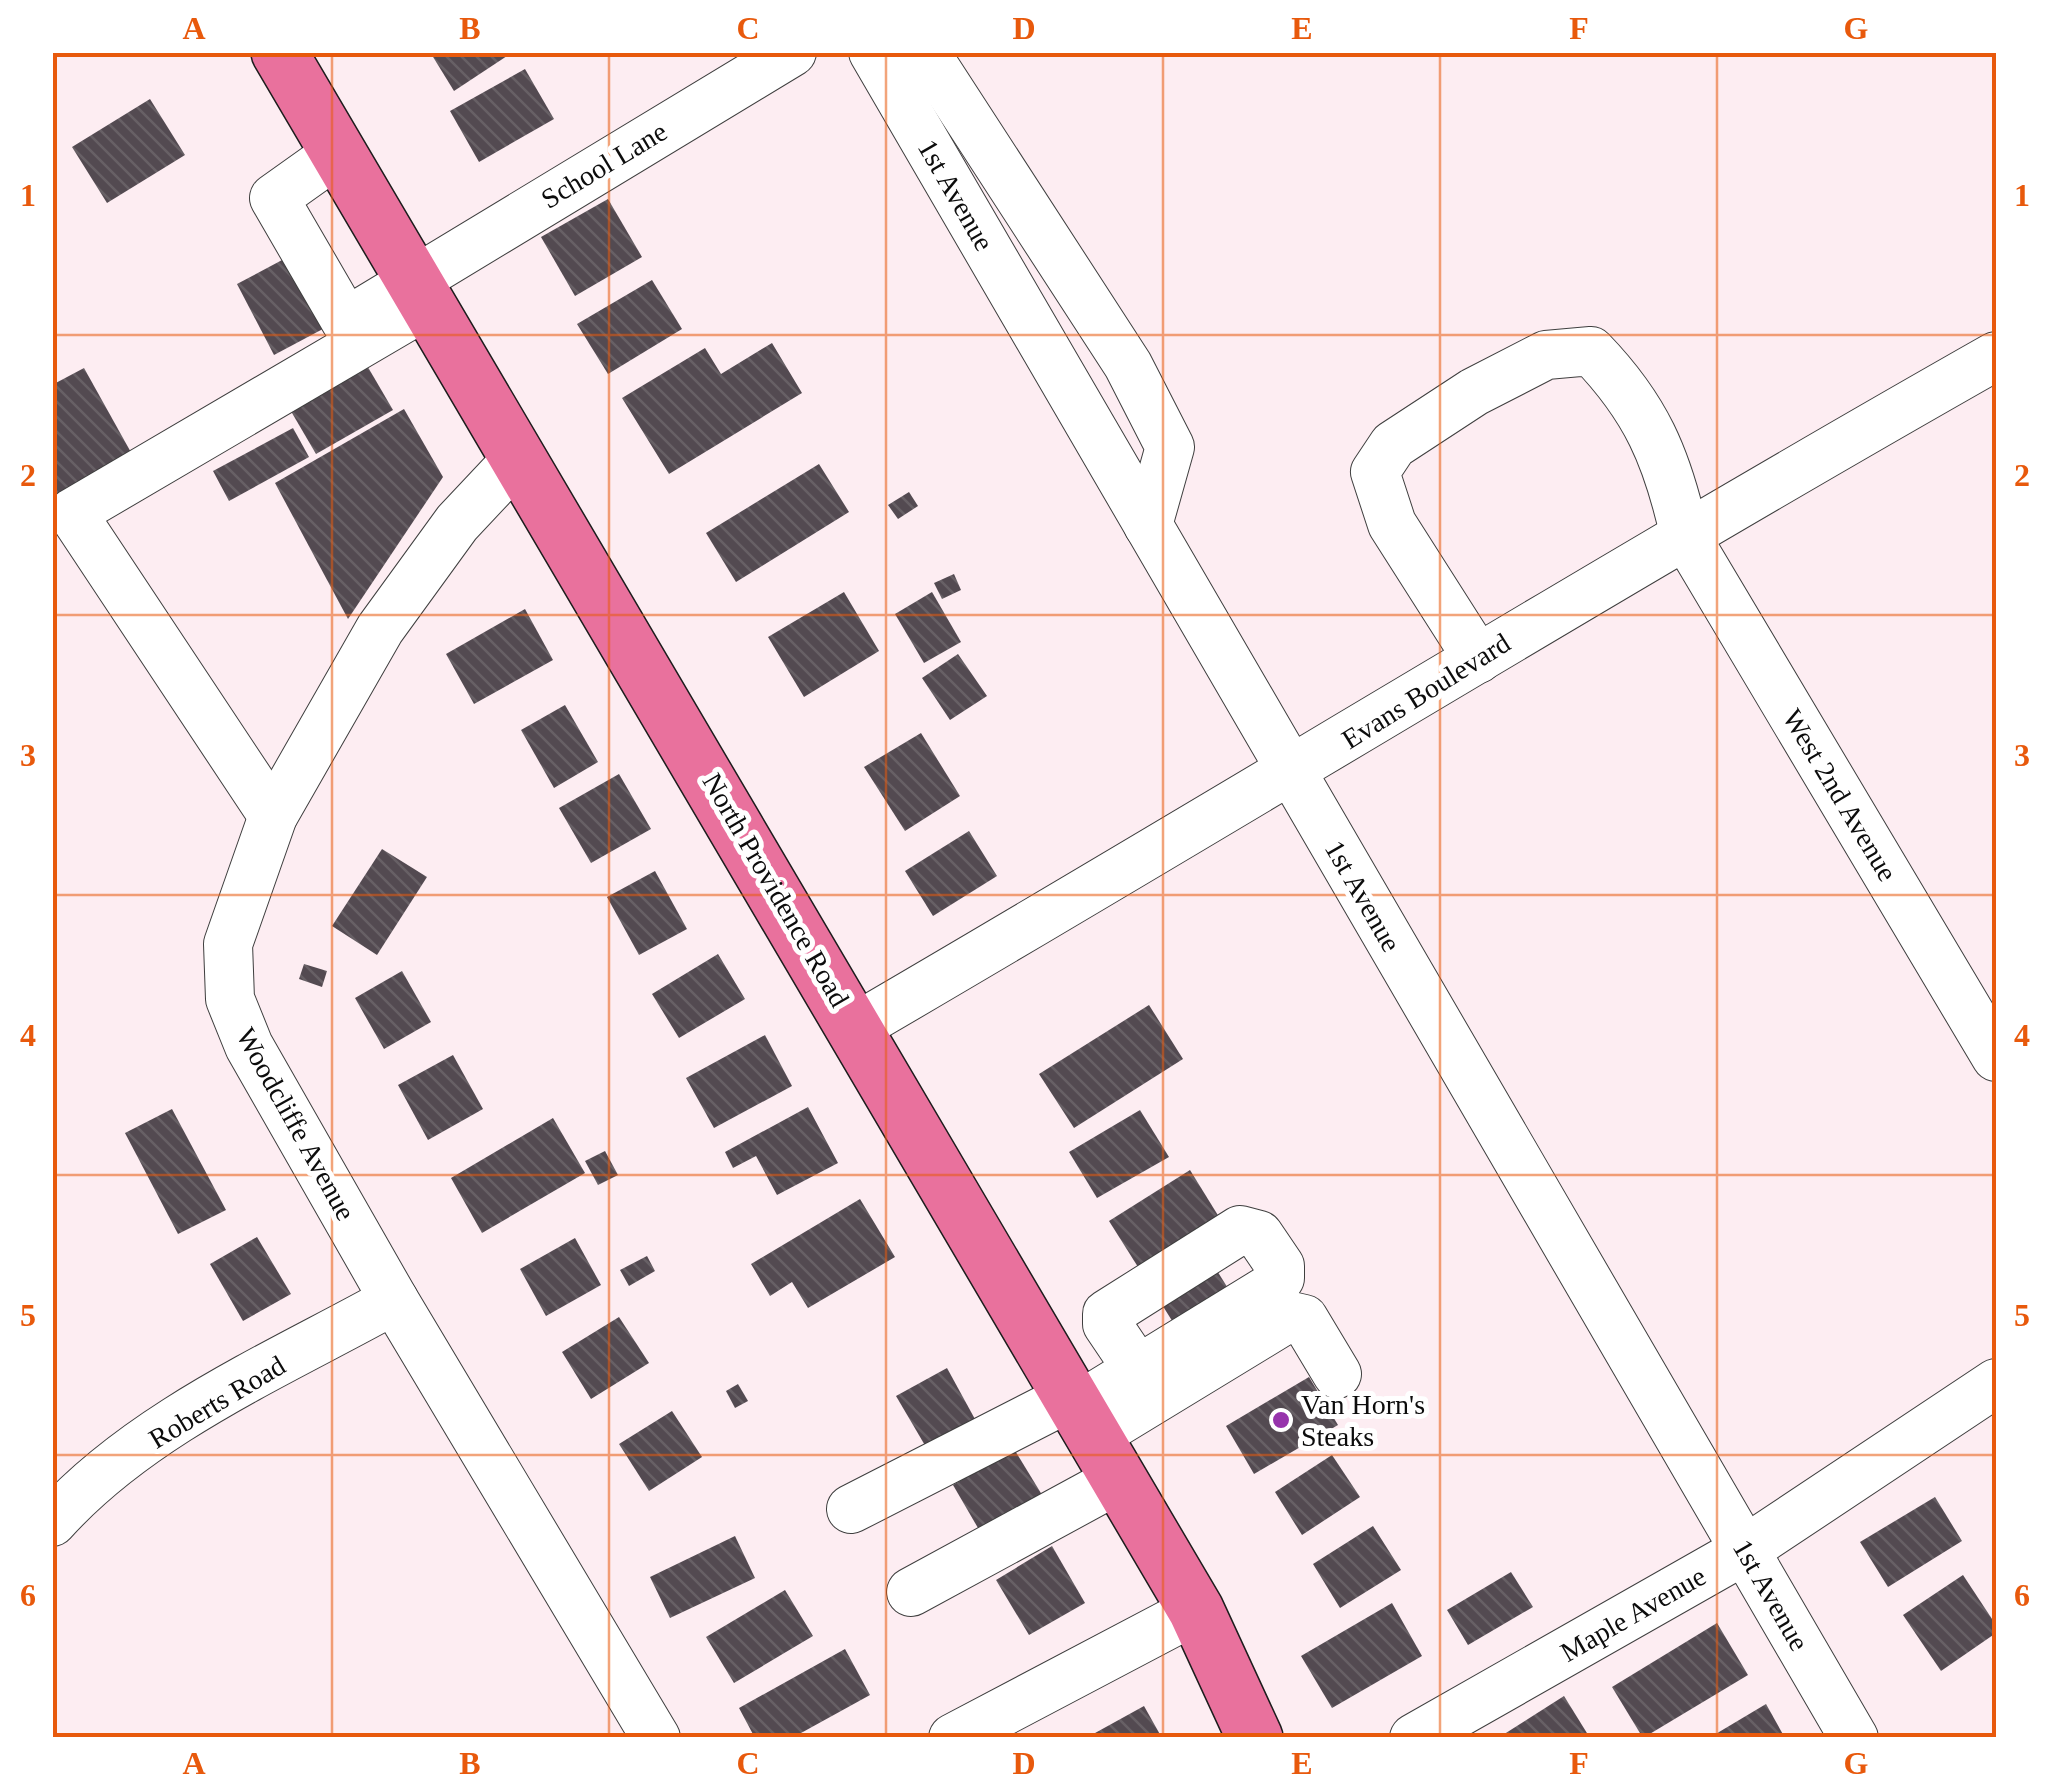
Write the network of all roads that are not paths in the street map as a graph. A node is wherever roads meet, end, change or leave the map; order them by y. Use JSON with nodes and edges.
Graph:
{"nodes":[{"id":1,"x":280,"y":52,"type":"edge"},
{"id":2,"x":792,"y":52,"type":"edge"},
{"id":3,"x":874,"y":52,"type":"edge"},
{"id":4,"x":925,"y":52,"type":"edge"},
{"id":5,"x":340,"y":151,"type":"junction"},
{"id":6,"x":423,"y":291,"type":"junction"},
{"id":7,"x":1996,"y":356,"type":"edge"},
{"id":8,"x":520,"y":456,"type":"junction"},
{"id":9,"x":1148,"y":525,"type":"junction"},
{"id":10,"x":1684,"y":533,"type":"junction"},
{"id":11,"x":1478,"y":659,"type":"junction"},
{"id":12,"x":1291,"y":773,"type":"junction"},
{"id":13,"x":273,"y":816,"type":"junction"},
{"id":14,"x":856,"y":1026,"type":"junction"},
{"id":15,"x":1996,"y":1056,"type":"edge"},
{"id":16,"x":394,"y":1300,"type":"junction"},
{"id":17,"x":1138,"y":1370,"type":"dead end"},
{"id":18,"x":1337,"y":1374,"type":"dead end"},
{"id":19,"x":1996,"y":1383,"type":"edge"},
{"id":20,"x":1091,"y":1430,"type":"junction"},
{"id":21,"x":851,"y":1509,"type":"dead end"},
{"id":22,"x":52,"y":1522,"type":"edge"},
{"id":23,"x":1745,"y":1550,"type":"junction"},
{"id":24,"x":911,"y":1592,"type":"dead end"},
{"id":25,"x":1196,"y":1610,"type":"junction"},
{"id":26,"x":656,"y":1738,"type":"edge"},
{"id":27,"x":953,"y":1738,"type":"edge"},
{"id":28,"x":1255,"y":1738,"type":"edge"},
{"id":29,"x":1414,"y":1738,"type":"edge"},
{"id":30,"x":1854,"y":1738,"type":"edge"}],
"edges":[{"from":1,"to":5,"type":"main road","name":"North Providence Road"},
{"from":2,"to":6,"type":"street","name":"School Lane"},
{"from":3,"to":9,"type":"street","name":"1st Avenue"},
{"from":4,"to":9,"type":"street"},
{"from":5,"to":6,"type":"main road","name":"North Providence Road"},
{"from":5,"to":6,"type":"street"},
{"from":6,"to":8,"type":"main road","name":"North Providence Road"},
{"from":6,"to":13,"type":"street"},
{"from":7,"to":10,"type":"street","name":"Evans Boulevard"},
{"from":8,"to":13,"type":"street","name":"Woodcliffe Avenue"},
{"from":8,"to":14,"type":"main road","name":"North Providence Road"},
{"from":9,"to":12,"type":"street","name":"1st Avenue"},
{"from":10,"to":11,"type":"street","name":"Evans Boulevard"},
{"from":10,"to":11,"type":"street"},
{"from":10,"to":15,"type":"street","name":"West 2nd Avenue"},
{"from":11,"to":12,"type":"street","name":"Evans Boulevard"},
{"from":12,"to":14,"type":"street","name":"Evans Boulevard"},
{"from":12,"to":23,"type":"street","name":"1st Avenue"},
{"from":13,"to":16,"type":"street","name":"Woodcliffe Avenue"},
{"from":14,"to":20,"type":"main road","name":"North Providence Road"},
{"from":16,"to":22,"type":"street","name":"Roberts Road"},
{"from":16,"to":26,"type":"street","name":"Woodcliffe Avenue"},
{"from":17,"to":20,"type":"street"},
{"from":18,"to":20,"type":"street"},
{"from":19,"to":23,"type":"street","name":"Maple Avenue"},
{"from":20,"to":21,"type":"street"},
{"from":20,"to":24,"type":"street"},
{"from":20,"to":25,"type":"main road","name":"North Providence Road"},
{"from":23,"to":29,"type":"street","name":"Maple Avenue"},
{"from":23,"to":30,"type":"street","name":"1st Avenue"},
{"from":25,"to":27,"type":"street"},
{"from":25,"to":28,"type":"main road","name":"North Providence Road"}]}
